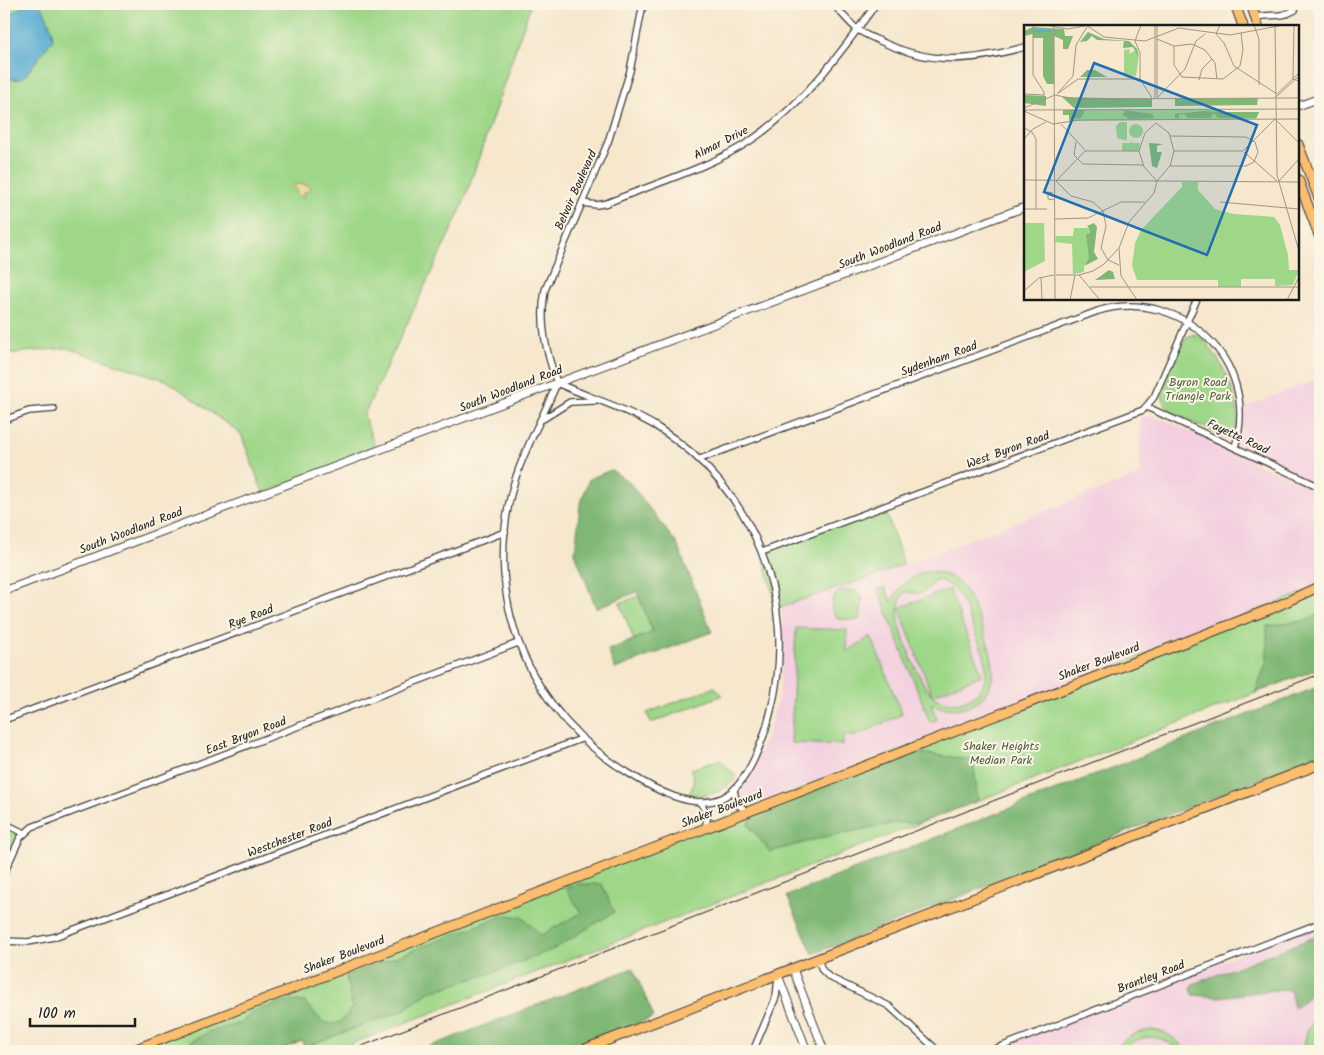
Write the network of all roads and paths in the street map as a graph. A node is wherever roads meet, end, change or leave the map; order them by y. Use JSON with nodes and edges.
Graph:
{"nodes":[{"id":1,"x":643,"y":4,"type":"edge"},
{"id":2,"x":833,"y":4,"type":"edge"},
{"id":3,"x":876,"y":4,"type":"edge"},
{"id":4,"x":1235,"y":4,"type":"edge"},
{"id":5,"x":1251,"y":4,"type":"edge"},
{"id":6,"x":1293,"y":4,"type":"edge"},
{"id":7,"x":1255,"y":17,"type":"junction"},
{"id":8,"x":1243,"y":25,"type":"edge"},
{"id":9,"x":1258,"y":25,"type":"edge"},
{"id":10,"x":857,"y":30,"type":"junction"},
{"id":11,"x":1024,"y":47,"type":"edge"},
{"id":12,"x":1320,"y":98,"type":"edge"},
{"id":13,"x":1299,"y":106,"type":"edge"},
{"id":14,"x":1299,"y":147,"type":"edge"},
{"id":15,"x":1299,"y":182,"type":"edge"},
{"id":16,"x":1320,"y":201,"type":"edge"},
{"id":17,"x":582,"y":203,"type":"junction"},
{"id":18,"x":1024,"y":207,"type":"edge"},
{"id":19,"x":1320,"y":238,"type":"edge"},
{"id":20,"x":1197,"y":300,"type":"edge"},
{"id":21,"x":1187,"y":321,"type":"junction"},
{"id":22,"x":557,"y":383,"type":"junction"},
{"id":23,"x":596,"y":400,"type":"junction"},
{"id":24,"x":1147,"y":407,"type":"junction"},
{"id":25,"x":54,"y":410,"type":"dead end"},
{"id":26,"x":543,"y":419,"type":"junction"},
{"id":27,"x":4,"y":420,"type":"edge"},
{"id":28,"x":1236,"y":447,"type":"junction"},
{"id":29,"x":700,"y":459,"type":"junction"},
{"id":30,"x":1320,"y":487,"type":"edge"},
{"id":31,"x":504,"y":532,"type":"junction"},
{"id":32,"x":762,"y":552,"type":"junction"},
{"id":33,"x":1320,"y":586,"type":"edge"},
{"id":34,"x":4,"y":591,"type":"edge"},
{"id":35,"x":518,"y":643,"type":"junction"},
{"id":36,"x":4,"y":720,"type":"edge"},
{"id":37,"x":581,"y":739,"type":"junction"},
{"id":38,"x":1320,"y":764,"type":"edge"},
{"id":39,"x":734,"y":790,"type":"junction"},
{"id":40,"x":700,"y":802,"type":"junction"},
{"id":41,"x":748,"y":812,"type":"junction"},
{"id":42,"x":4,"y":823,"type":"edge"},
{"id":43,"x":705,"y":829,"type":"junction"},
{"id":44,"x":24,"y":833,"type":"junction"},
{"id":45,"x":4,"y":873,"type":"edge"},
{"id":46,"x":1320,"y":923,"type":"edge"},
{"id":47,"x":4,"y":941,"type":"edge"},
{"id":48,"x":818,"y":959,"type":"junction"},
{"id":49,"x":793,"y":969,"type":"junction"},
{"id":50,"x":778,"y":974,"type":"junction"},
{"id":51,"x":804,"y":998,"type":"junction"},
{"id":52,"x":789,"y":1003,"type":"junction"},
{"id":53,"x":131,"y":1051,"type":"edge"},
{"id":54,"x":580,"y":1051,"type":"edge"},
{"id":55,"x":753,"y":1051,"type":"edge"},
{"id":56,"x":807,"y":1051,"type":"edge"},
{"id":57,"x":824,"y":1051,"type":"edge"},
{"id":58,"x":938,"y":1051,"type":"edge"},
{"id":59,"x":990,"y":1051,"type":"edge"}],
"edges":[{"from":1,"to":17,"type":"street","name":"Belvoir Boulevard"},
{"from":2,"to":10,"type":"street"},
{"from":3,"to":10,"type":"street","name":"Almar Drive"},
{"from":4,"to":8,"type":"main road"},
{"from":5,"to":7,"type":"main road"},
{"from":6,"to":7,"type":"street"},
{"from":7,"to":9,"type":"main road"},
{"from":10,"to":11,"type":"street"},
{"from":10,"to":17,"type":"street","name":"Almar Drive"},
{"from":12,"to":13,"type":"street"},
{"from":14,"to":16,"type":"main road"},
{"from":15,"to":19,"type":"main road"},
{"from":17,"to":22,"type":"street","name":"Belvoir Boulevard"},
{"from":18,"to":22,"type":"street","name":"South Woodland Road"},
{"from":20,"to":21,"type":"street"},
{"from":21,"to":24,"type":"street"},
{"from":21,"to":28,"type":"street","name":"Sydenham Road"},
{"from":21,"to":29,"type":"street","name":"Sydenham Road"},
{"from":22,"to":23,"type":"street"},
{"from":22,"to":26,"type":"street"},
{"from":22,"to":34,"type":"street","name":"South Woodland Road"},
{"from":23,"to":26,"type":"street"},
{"from":23,"to":29,"type":"street"},
{"from":24,"to":28,"type":"street","name":"Fayette Road"},
{"from":24,"to":32,"type":"street","name":"West Byron Road"},
{"from":25,"to":27,"type":"street"},
{"from":26,"to":31,"type":"street"},
{"from":28,"to":30,"type":"street","name":"Fayette Road"},
{"from":29,"to":32,"type":"street"},
{"from":31,"to":35,"type":"street"},
{"from":31,"to":36,"type":"street","name":"Rye Road"},
{"from":32,"to":39,"type":"street"},
{"from":33,"to":41,"type":"main road","name":"Shaker Boulevard"},
{"from":35,"to":37,"type":"street"},
{"from":35,"to":44,"type":"street","name":"East Bryon Road"},
{"from":37,"to":40,"type":"street"},
{"from":37,"to":47,"type":"street","name":"Westchester Road"},
{"from":38,"to":48,"type":"main road"},
{"from":39,"to":40,"type":"street"},
{"from":39,"to":41,"type":"street"},
{"from":40,"to":43,"type":"street"},
{"from":41,"to":43,"type":"main road","name":"Shaker Boulevard"},
{"from":42,"to":44,"type":"street"},
{"from":43,"to":53,"type":"main road","name":"Shaker Boulevard"},
{"from":44,"to":45,"type":"street"},
{"from":46,"to":59,"type":"street","name":"Brantley Road"},
{"from":48,"to":49,"type":"main road"},
{"from":48,"to":58,"type":"street"},
{"from":49,"to":50,"type":"main road"},
{"from":49,"to":51,"type":"street"},
{"from":50,"to":52,"type":"street"},
{"from":50,"to":54,"type":"main road"},
{"from":50,"to":55,"type":"street"},
{"from":51,"to":52,"type":"street"},
{"from":51,"to":57,"type":"street"},
{"from":52,"to":56,"type":"street"}]}
